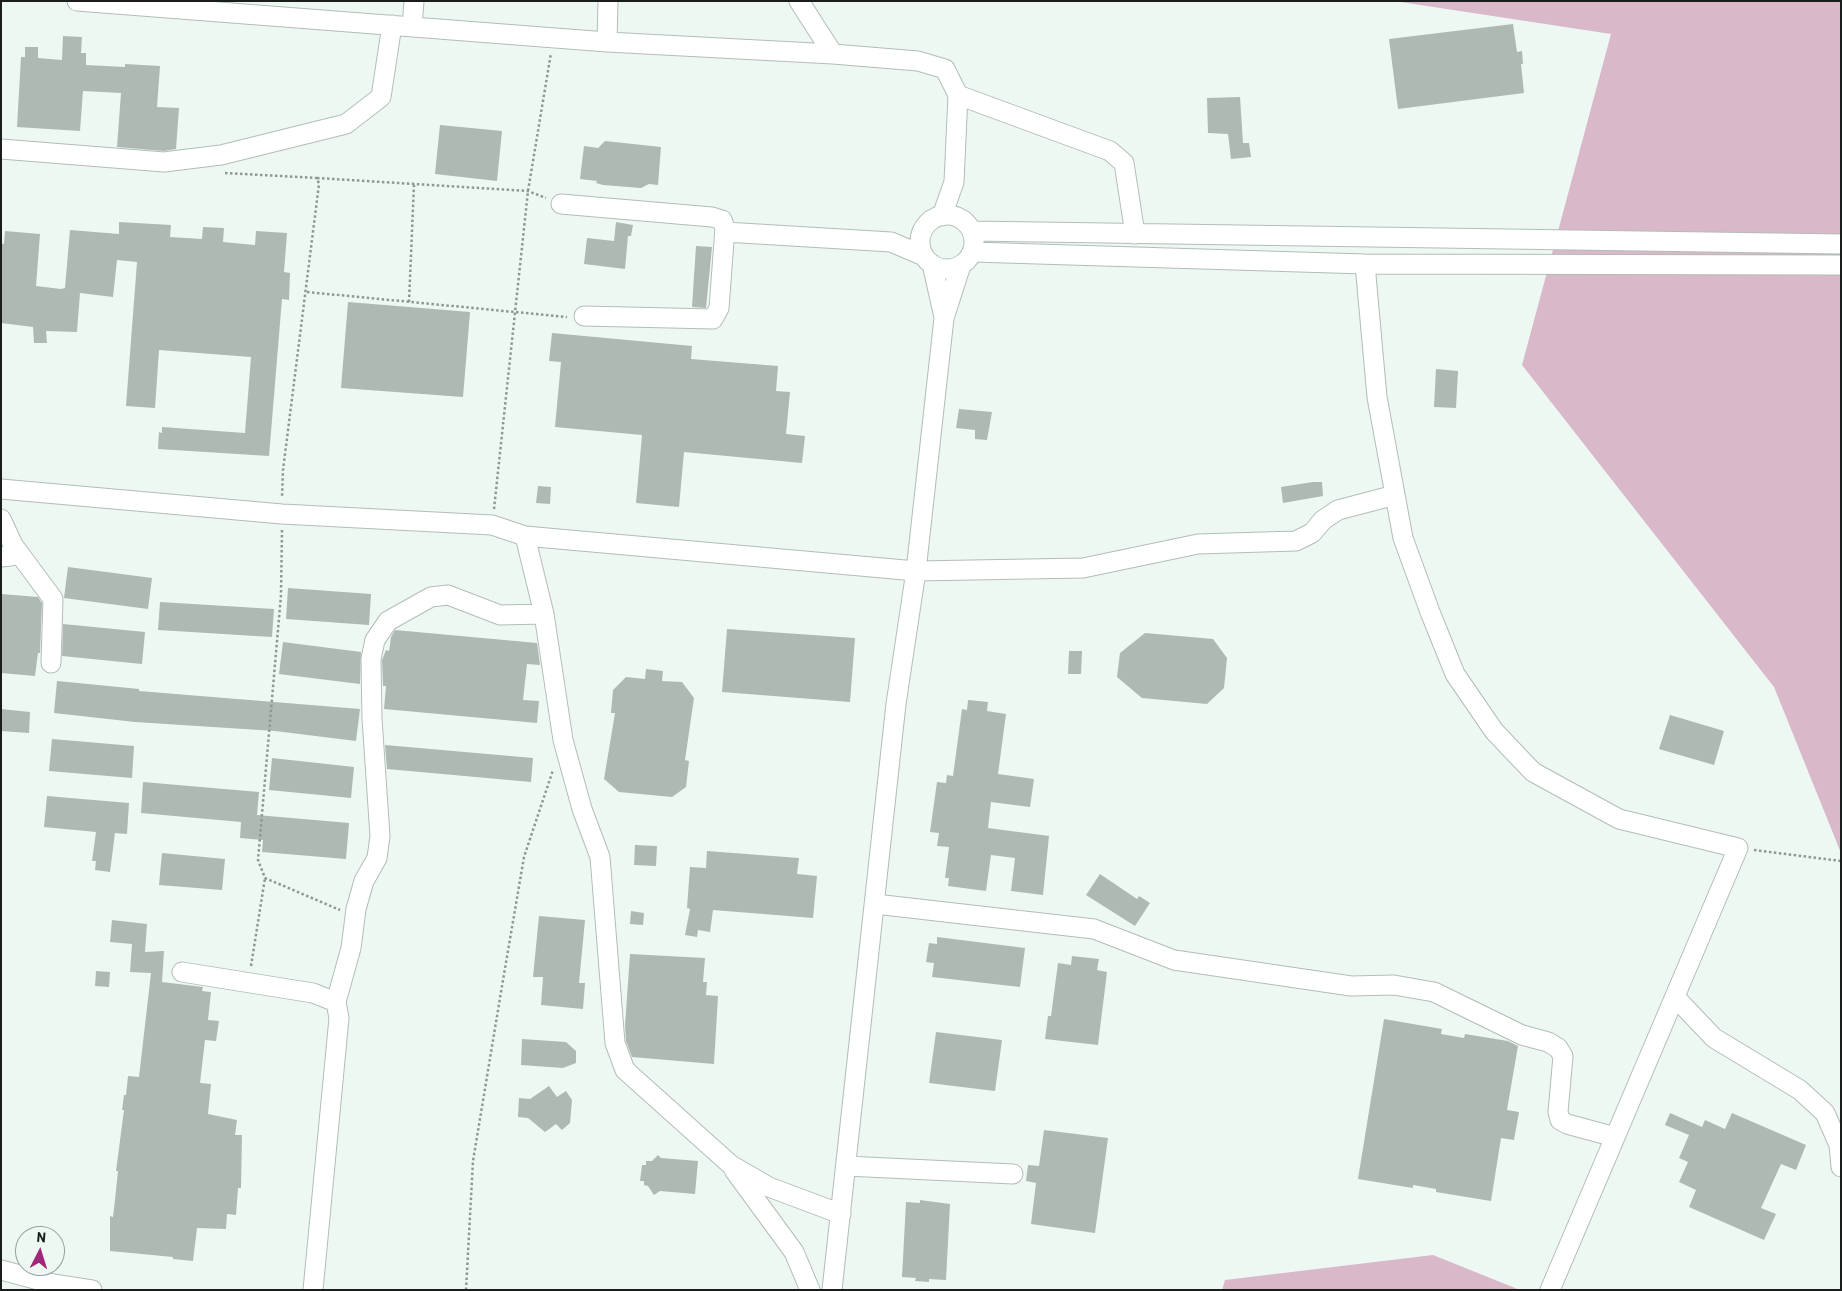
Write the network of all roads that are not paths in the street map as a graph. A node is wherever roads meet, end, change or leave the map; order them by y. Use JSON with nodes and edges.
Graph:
{"nodes":[{"id":1,"x":77,"y":1,"type":"edge"},
{"id":2,"x":414,"y":1,"type":"edge"},
{"id":3,"x":608,"y":1,"type":"edge"},
{"id":4,"x":799,"y":1,"type":"edge"},
{"id":5,"x":392,"y":25,"type":"junction"},
{"id":6,"x":412,"y":27,"type":"junction"},
{"id":7,"x":607,"y":42,"type":"junction"},
{"id":8,"x":833,"y":54,"type":"junction"},
{"id":9,"x":958,"y":94,"type":"junction"},
{"id":10,"x":1,"y":149,"type":"edge"},
{"id":11,"x":954,"y":182,"type":"junction"},
{"id":12,"x":561,"y":204,"type":"road end"},
{"id":13,"x":942,"y":216,"type":"junction"},
{"id":14,"x":967,"y":226,"type":"junction"},
{"id":15,"x":922,"y":231,"type":"junction"},
{"id":16,"x":725,"y":232,"type":"junction"},
{"id":17,"x":1135,"y":234,"type":"junction"},
{"id":18,"x":891,"y":242,"type":"junction"},
{"id":19,"x":1841,"y":244,"type":"edge"},
{"id":20,"x":967,"y":258,"type":"junction"},
{"id":21,"x":928,"y":260,"type":"junction"},
{"id":22,"x":1365,"y":264,"type":"junction"},
{"id":23,"x":1841,"y":265,"type":"edge"},
{"id":24,"x":584,"y":316,"type":"road end"},
{"id":25,"x":944,"y":318,"type":"junction"},
{"id":26,"x":1,"y":489,"type":"edge"},
{"id":27,"x":1395,"y":495,"type":"junction"},
{"id":28,"x":1,"y":519,"type":"edge"},
{"id":29,"x":525,"y":536,"type":"junction"},
{"id":30,"x":7,"y":551,"type":"edge"},
{"id":31,"x":916,"y":571,"type":"junction"},
{"id":32,"x":544,"y":614,"type":"junction"},
{"id":33,"x":51,"y":663,"type":"dead end"},
{"id":34,"x":874,"y":904,"type":"junction"},
{"id":35,"x":182,"y":972,"type":"dead end"},
{"id":36,"x":1675,"y":997,"type":"junction"},
{"id":37,"x":336,"y":1002,"type":"junction"},
{"id":38,"x":1615,"y":1137,"type":"junction"},
{"id":39,"x":731,"y":1165,"type":"junction"},
{"id":40,"x":846,"y":1166,"type":"junction"},
{"id":41,"x":1841,"y":1167,"type":"edge"},
{"id":42,"x":1013,"y":1174,"type":"dead end"},
{"id":43,"x":841,"y":1214,"type":"junction"},
{"id":44,"x":1,"y":1270,"type":"edge"},
{"id":45,"x":92,"y":1290,"type":"edge"},
{"id":46,"x":314,"y":1290,"type":"edge"},
{"id":47,"x":810,"y":1290,"type":"edge"},
{"id":48,"x":832,"y":1290,"type":"edge"},
{"id":49,"x":1550,"y":1290,"type":"edge"}],
"edges":[{"from":1,"to":5,"type":"lane"},
{"from":2,"to":6,"type":"lane"},
{"from":3,"to":7,"type":"lane"},
{"from":4,"to":8,"type":"lane"},
{"from":5,"to":6,"type":"lane"},
{"from":5,"to":10,"type":"lane"},
{"from":6,"to":7,"type":"lane"},
{"from":7,"to":8,"type":"lane"},
{"from":8,"to":9,"type":"lane"},
{"from":9,"to":11,"type":"lane"},
{"from":9,"to":17,"type":"lane"},
{"from":11,"to":13,"type":"lane"},
{"from":11,"to":14,"type":"lane"},
{"from":12,"to":16,"type":"lane"},
{"from":13,"to":14,"type":"lane"},
{"from":13,"to":15,"type":"lane"},
{"from":14,"to":17,"type":"lane"},
{"from":14,"to":20,"type":"lane"},
{"from":15,"to":18,"type":"lane"},
{"from":15,"to":21,"type":"lane"},
{"from":16,"to":18,"type":"lane"},
{"from":16,"to":24,"type":"lane"},
{"from":17,"to":19,"type":"lane"},
{"from":18,"to":21,"type":"lane"},
{"from":20,"to":21,"type":"lane"},
{"from":20,"to":22,"type":"lane"},
{"from":20,"to":25,"type":"lane"},
{"from":21,"to":25,"type":"lane"},
{"from":22,"to":23,"type":"lane"},
{"from":22,"to":27,"type":"lane"},
{"from":25,"to":31,"type":"lane"},
{"from":26,"to":29,"type":"lane"},
{"from":27,"to":31,"type":"lane"},
{"from":27,"to":36,"type":"lane"},
{"from":28,"to":30,"type":"lane"},
{"from":29,"to":31,"type":"lane"},
{"from":29,"to":32,"type":"lane"},
{"from":30,"to":33,"type":"lane"},
{"from":31,"to":34,"type":"lane"},
{"from":32,"to":37,"type":"lane"},
{"from":32,"to":39,"type":"lane"},
{"from":34,"to":38,"type":"lane"},
{"from":34,"to":40,"type":"lane"},
{"from":35,"to":37,"type":"lane"},
{"from":36,"to":38,"type":"lane"},
{"from":36,"to":41,"type":"lane"},
{"from":37,"to":46,"type":"lane"},
{"from":38,"to":49,"type":"lane"},
{"from":39,"to":43,"type":"lane"},
{"from":39,"to":47,"type":"lane"},
{"from":40,"to":42,"type":"lane"},
{"from":40,"to":43,"type":"lane"},
{"from":43,"to":48,"type":"lane"},
{"from":44,"to":45,"type":"lane"}]}
